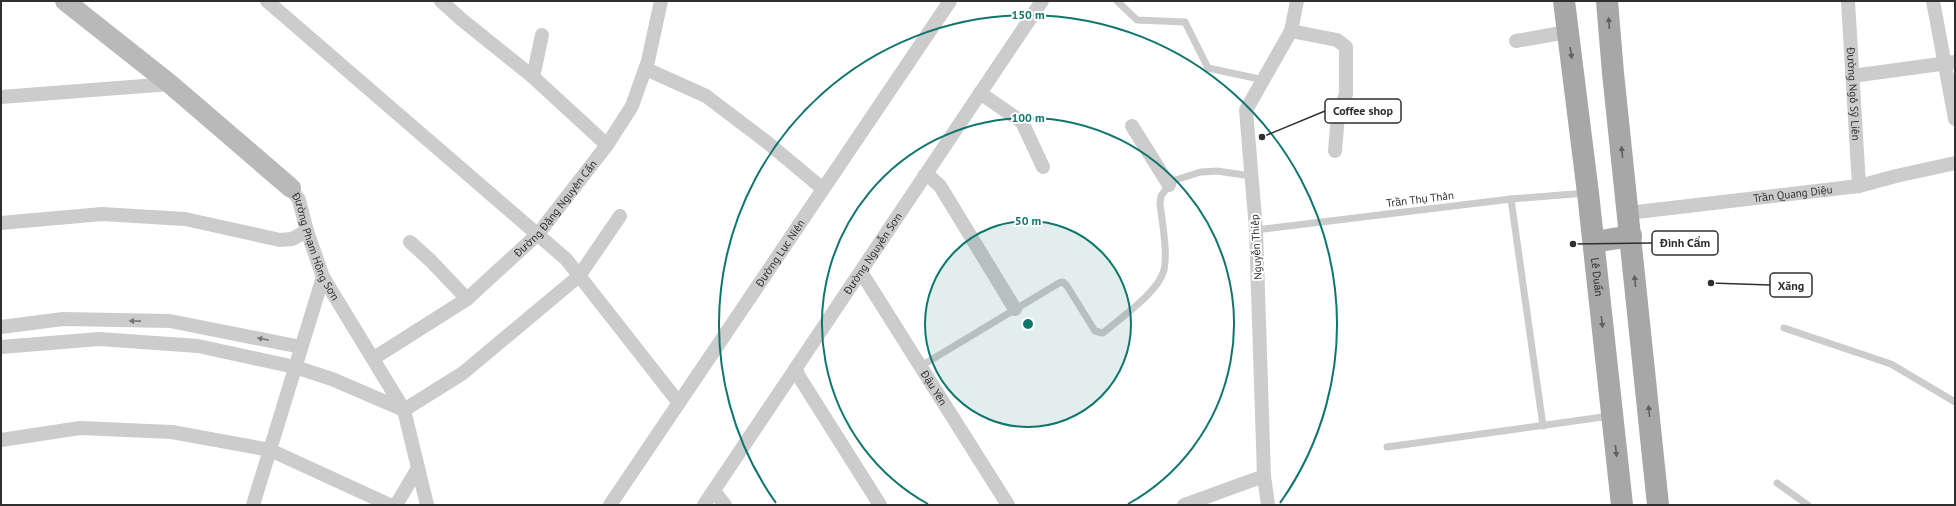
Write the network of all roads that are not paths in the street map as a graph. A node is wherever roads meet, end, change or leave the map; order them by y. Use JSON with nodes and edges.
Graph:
{"nodes":[{"id":1,"x":267,"y":1,"type":"edge"},
{"id":2,"x":441,"y":1,"type":"edge"},
{"id":3,"x":660,"y":1,"type":"edge"},
{"id":4,"x":950,"y":1,"type":"edge"},
{"id":5,"x":1042,"y":1,"type":"edge"},
{"id":6,"x":1117,"y":1,"type":"edge"},
{"id":7,"x":1297,"y":1,"type":"edge"},
{"id":8,"x":1564,"y":1,"type":"edge"},
{"id":9,"x":1607,"y":1,"type":"edge"},
{"id":10,"x":1848,"y":1,"type":"edge"},
{"id":11,"x":1933,"y":1,"type":"edge"},
{"id":12,"x":75,"y":4,"type":"edge"},
{"id":13,"x":1291,"y":31,"type":"junction"},
{"id":14,"x":1568,"y":32,"type":"junction"},
{"id":15,"x":542,"y":35,"type":"dead end"},
{"id":16,"x":1516,"y":42,"type":"dead end"},
{"id":17,"x":1949,"y":62,"type":"edge"},
{"id":18,"x":646,"y":69,"type":"junction"},
{"id":19,"x":1852,"y":76,"type":"junction"},
{"id":20,"x":533,"y":77,"type":"junction"},
{"id":21,"x":1264,"y":80,"type":"junction"},
{"id":22,"x":170,"y":84,"type":"junction"},
{"id":23,"x":980,"y":93,"type":"junction"},
{"id":24,"x":1,"y":97,"type":"edge"},
{"id":25,"x":1955,"y":119,"type":"edge"},
{"id":26,"x":1132,"y":126,"type":"dead end"},
{"id":27,"x":607,"y":145,"type":"junction"},
{"id":28,"x":1335,"y":152,"type":"dead end"},
{"id":29,"x":1955,"y":163,"type":"edge"},
{"id":30,"x":1043,"y":167,"type":"dead end"},
{"id":31,"x":924,"y":176,"type":"junction"},
{"id":32,"x":1251,"y":176,"type":"junction"},
{"id":33,"x":1169,"y":185,"type":"junction"},
{"id":34,"x":1859,"y":186,"type":"junction"},
{"id":35,"x":291,"y":188,"type":"joint"},
{"id":36,"x":823,"y":190,"type":"junction"},
{"id":37,"x":1588,"y":193,"type":"junction"},
{"id":38,"x":1511,"y":199,"type":"junction"},
{"id":39,"x":1628,"y":213,"type":"junction"},
{"id":40,"x":620,"y":216,"type":"dead end"},
{"id":41,"x":1,"y":223,"type":"edge"},
{"id":42,"x":1256,"y":230,"type":"junction"},
{"id":43,"x":307,"y":231,"type":"junction"},
{"id":44,"x":538,"y":234,"type":"junction"},
{"id":45,"x":1630,"y":236,"type":"junction"},
{"id":46,"x":410,"y":242,"type":"dead end"},
{"id":47,"x":1594,"y":242,"type":"junction"},
{"id":48,"x":861,"y":272,"type":"junction"},
{"id":49,"x":579,"y":276,"type":"junction"},
{"id":50,"x":323,"y":277,"type":"junction"},
{"id":51,"x":467,"y":299,"type":"junction"},
{"id":52,"x":1015,"y":309,"type":"junction"},
{"id":53,"x":1,"y":327,"type":"edge"},
{"id":54,"x":1784,"y":328,"type":"dead end"},
{"id":55,"x":301,"y":346,"type":"junction"},
{"id":56,"x":1,"y":347,"type":"edge"},
{"id":57,"x":374,"y":358,"type":"junction"},
{"id":58,"x":921,"y":366,"type":"junction"},
{"id":59,"x":295,"y":367,"type":"junction"},
{"id":60,"x":796,"y":368,"type":"junction"},
{"id":61,"x":1955,"y":402,"type":"edge"},
{"id":62,"x":679,"y":403,"type":"junction"},
{"id":63,"x":404,"y":410,"type":"junction"},
{"id":64,"x":1612,"y":415,"type":"junction"},
{"id":65,"x":1543,"y":426,"type":"junction"},
{"id":66,"x":1,"y":440,"type":"edge"},
{"id":67,"x":1387,"y":447,"type":"dead end"},
{"id":68,"x":270,"y":450,"type":"junction"},
{"id":69,"x":418,"y":468,"type":"junction"},
{"id":70,"x":1264,"y":476,"type":"junction"},
{"id":71,"x":1777,"y":483,"type":"dead end"},
{"id":72,"x":714,"y":491,"type":"junction"},
{"id":73,"x":253,"y":505,"type":"edge"},
{"id":74,"x":390,"y":505,"type":"edge"},
{"id":75,"x":396,"y":505,"type":"edge"},
{"id":76,"x":427,"y":505,"type":"edge"},
{"id":77,"x":610,"y":505,"type":"edge"},
{"id":78,"x":704,"y":505,"type":"edge"},
{"id":79,"x":725,"y":505,"type":"edge"},
{"id":80,"x":880,"y":505,"type":"edge"},
{"id":81,"x":1008,"y":505,"type":"edge"},
{"id":82,"x":1184,"y":505,"type":"edge"},
{"id":83,"x":1268,"y":505,"type":"edge"},
{"id":84,"x":1622,"y":505,"type":"edge"},
{"id":85,"x":1658,"y":505,"type":"edge"},
{"id":86,"x":1808,"y":505,"type":"edge"}],
"edges":[{"from":1,"to":44,"type":"street"},
{"from":2,"to":20,"type":"street"},
{"from":3,"to":18,"type":"street","name":"Đường Đặng Nguyên Cẩn"},
{"from":4,"to":36,"type":"street","name":"Đường Lục Niên"},
{"from":5,"to":23,"type":"street","name":"Đường Nguyễn Sơn"},
{"from":6,"to":21,"type":"lane"},
{"from":7,"to":13,"type":"street","name":"Nguyễn Thiếp"},
{"from":8,"to":14,"type":"main road","name":"Lê Duẩn"},
{"from":39,"to":9,"type":"main road","one_way":true},
{"from":10,"to":19,"type":"street","name":"Đường Ngô Sỹ Liên"},
{"from":11,"to":17,"type":"street"},
{"from":12,"to":22,"type":"street","name":"Đường Phạm Hồng Sơn"},
{"from":13,"to":21,"type":"street","name":"Nguyễn Thiếp"},
{"from":13,"to":28,"type":"street"},
{"from":14,"to":16,"type":"street"},
{"from":14,"to":37,"type":"main road","name":"Lê Duẩn","one_way":true},
{"from":15,"to":20,"type":"street"},
{"from":17,"to":19,"type":"street"},
{"from":17,"to":25,"type":"street"},
{"from":18,"to":27,"type":"street","name":"Đường Đặng Nguyên Cẩn"},
{"from":18,"to":36,"type":"street"},
{"from":19,"to":34,"type":"street","name":"Đường Ngô Sỹ Liên"},
{"from":20,"to":27,"type":"street"},
{"from":21,"to":32,"type":"street","name":"Nguyễn Thiếp"},
{"from":22,"to":24,"type":"street"},
{"from":22,"to":35,"type":"street","name":"Đường Phạm Hồng Sơn"},
{"from":23,"to":30,"type":"street"},
{"from":23,"to":31,"type":"street","name":"Đường Nguyễn Sơn"},
{"from":26,"to":33,"type":"street"},
{"from":27,"to":44,"type":"street","name":"Đường Đặng Nguyên Cẩn"},
{"from":29,"to":34,"type":"street","name":"Trần Quang Diệu"},
{"from":31,"to":48,"type":"street","name":"Đường Nguyễn Sơn"},
{"from":31,"to":52,"type":"street"},
{"from":32,"to":33,"type":"lane"},
{"from":32,"to":42,"type":"street","name":"Nguyễn Thiếp"},
{"from":33,"to":52,"type":"lane"},
{"from":34,"to":39,"type":"street","name":"Trần Quang Diệu"},
{"from":35,"to":43,"type":"street","name":"Đường Phạm Hồng Sơn"},
{"from":36,"to":62,"type":"street","name":"Đường Lục Niên"},
{"from":37,"to":38,"type":"lane","name":"Trần Thụ Thân"},
{"from":37,"to":47,"type":"main road","name":"Lê Duẩn"},
{"from":38,"to":42,"type":"lane","name":"Trần Thụ Thân"},
{"from":38,"to":65,"type":"lane"},
{"from":39,"to":45,"type":"main road"},
{"from":40,"to":49,"type":"street"},
{"from":41,"to":43,"type":"street"},
{"from":42,"to":70,"type":"street","name":"Nguyễn Thiếp"},
{"from":43,"to":50,"type":"street","name":"Đường Phạm Hồng Sơn"},
{"from":44,"to":49,"type":"street"},
{"from":44,"to":51,"type":"street","name":"Đường Đặng Nguyên Cẩn"},
{"from":45,"to":47,"type":"main road"},
{"from":85,"to":45,"type":"main road","one_way":true},
{"from":46,"to":51,"type":"street"},
{"from":47,"to":64,"type":"main road","name":"Lê Duẩn","one_way":true},
{"from":48,"to":58,"type":"street","name":"Đậu Yên"},
{"from":48,"to":60,"type":"street","name":"Đường Nguyễn Sơn"},
{"from":49,"to":62,"type":"street"},
{"from":49,"to":63,"type":"street"},
{"from":50,"to":55,"type":"street"},
{"from":50,"to":57,"type":"street","name":"Đường Phạm Hồng Sơn"},
{"from":51,"to":57,"type":"street","name":"Đường Đặng Nguyên Cẩn"},
{"from":52,"to":58,"type":"lane"},
{"from":55,"to":53,"type":"street","one_way":true},
{"from":54,"to":61,"type":"lane"},
{"from":55,"to":59,"type":"street"},
{"from":56,"to":59,"type":"street"},
{"from":57,"to":63,"type":"street","name":"Đường Phạm Hồng Sơn"},
{"from":58,"to":81,"type":"street","name":"Đậu Yên"},
{"from":59,"to":63,"type":"street"},
{"from":59,"to":68,"type":"street"},
{"from":60,"to":72,"type":"street","name":"Đường Nguyễn Sơn"},
{"from":60,"to":80,"type":"street"},
{"from":62,"to":77,"type":"street","name":"Đường Lục Niên"},
{"from":63,"to":69,"type":"street","name":"Đường Phạm Hồng Sơn"},
{"from":64,"to":65,"type":"lane"},
{"from":64,"to":84,"type":"main road","name":"Lê Duẩn","one_way":true},
{"from":65,"to":67,"type":"lane"},
{"from":66,"to":68,"type":"street"},
{"from":68,"to":73,"type":"street"},
{"from":68,"to":74,"type":"street"},
{"from":69,"to":75,"type":"street"},
{"from":69,"to":76,"type":"street","name":"Đường Phạm Hồng Sơn"},
{"from":70,"to":82,"type":"street"},
{"from":70,"to":83,"type":"street","name":"Nguyễn Thiếp"},
{"from":71,"to":86,"type":"lane"},
{"from":72,"to":78,"type":"street","name":"Đường Nguyễn Sơn"},
{"from":72,"to":79,"type":"street"}]}
